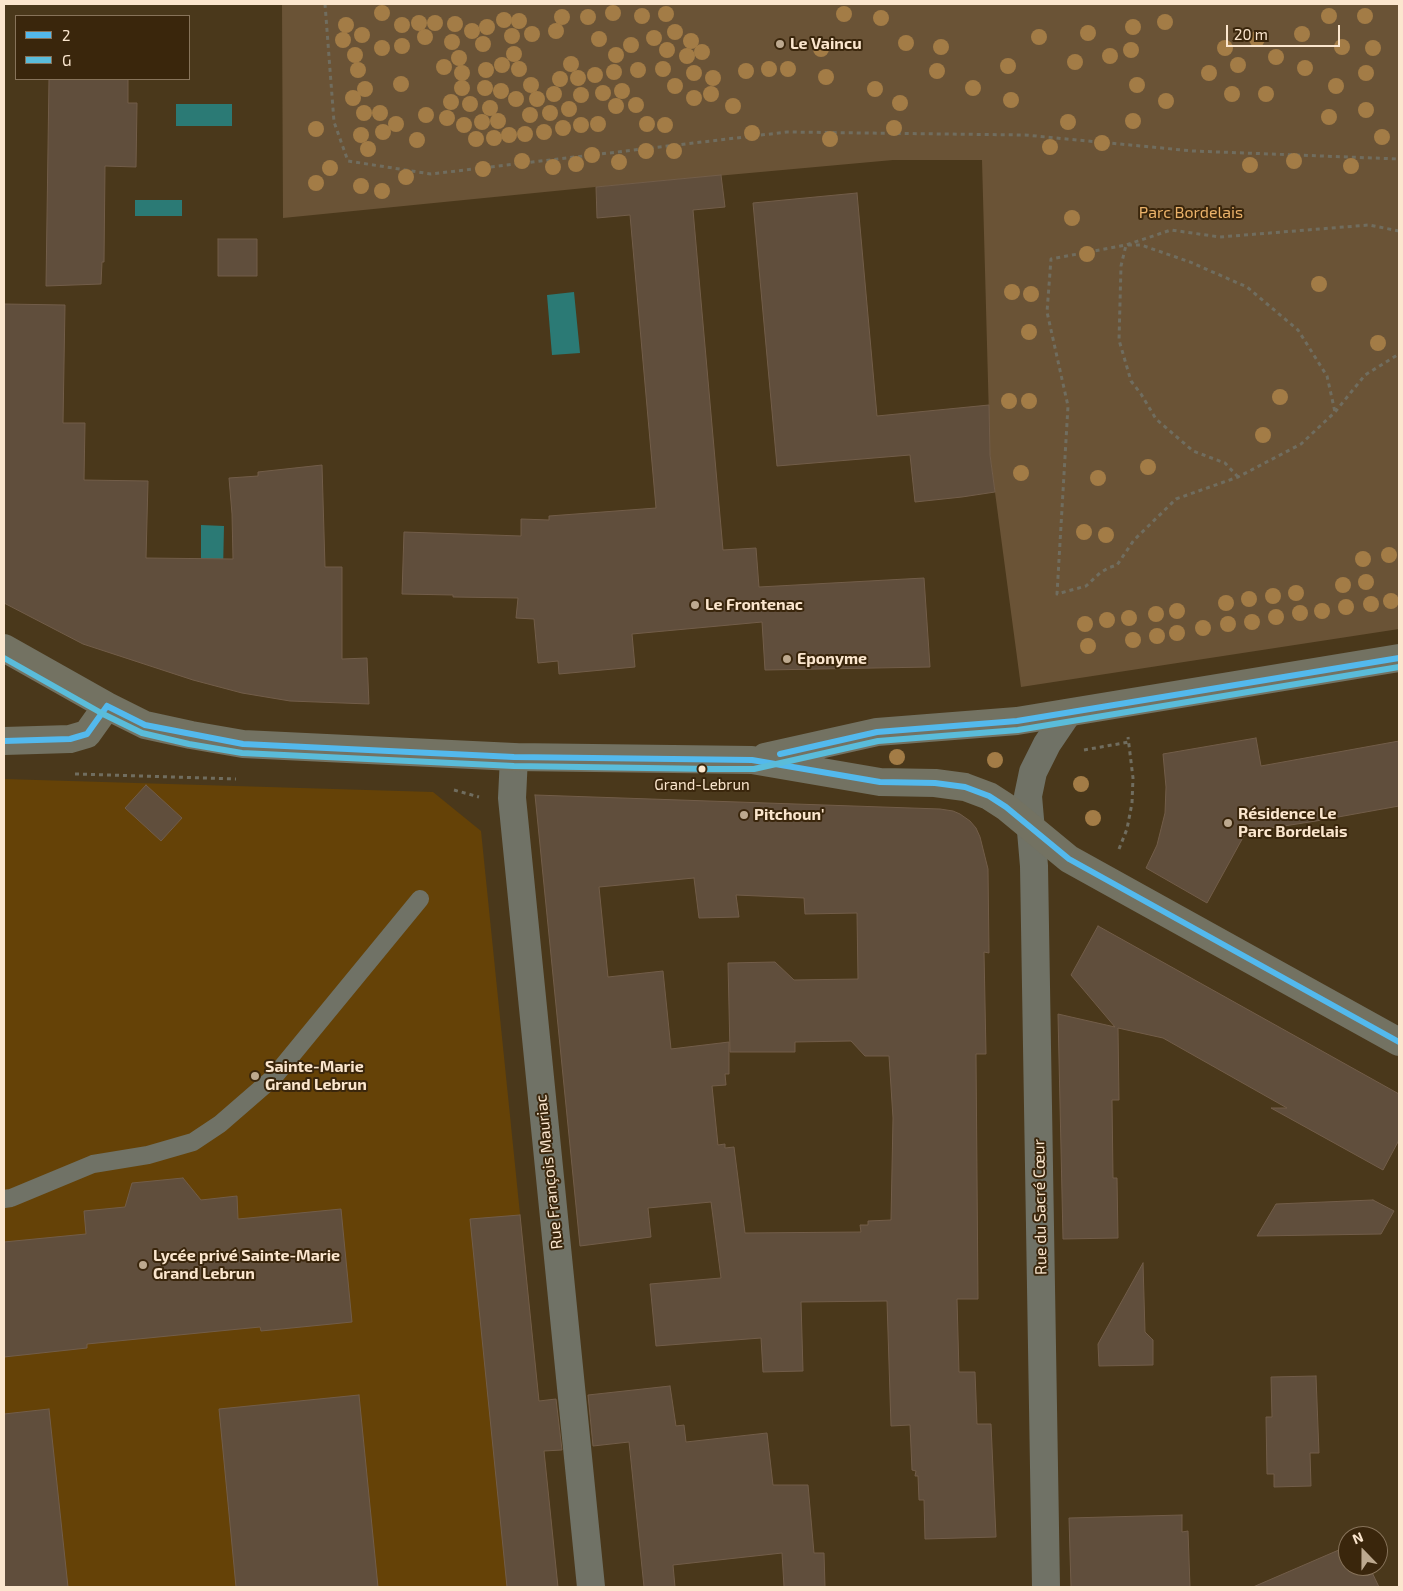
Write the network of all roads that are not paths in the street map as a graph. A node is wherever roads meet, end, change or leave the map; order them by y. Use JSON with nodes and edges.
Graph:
{"nodes":[{"id":1,"x":4,"y":648,"type":"edge"},
{"id":2,"x":1399,"y":658,"type":"edge"},
{"id":3,"x":108,"y":706,"type":"junction"},
{"id":4,"x":1068,"y":713,"type":"junction"},
{"id":5,"x":4,"y":741,"type":"edge"},
{"id":6,"x":514,"y":757,"type":"junction"},
{"id":7,"x":752,"y":760,"type":"junction"},
{"id":8,"x":1030,"y":826,"type":"junction"},
{"id":9,"x":420,"y":899,"type":"dead end"},
{"id":10,"x":1399,"y":1042,"type":"edge"},
{"id":11,"x":4,"y":1199,"type":"edge"},
{"id":12,"x":590,"y":1587,"type":"edge"},
{"id":13,"x":1046,"y":1587,"type":"edge"}],
"edges":[{"from":1,"to":3,"type":"main road"},
{"from":2,"to":4,"type":"main road"},
{"from":3,"to":5,"type":"main road"},
{"from":3,"to":6,"type":"main road"},
{"from":4,"to":7,"type":"main road"},
{"from":4,"to":8,"type":"street","name":"Rue du Sacré Cœur"},
{"from":6,"to":7,"type":"main road"},
{"from":6,"to":12,"type":"street","name":"Rue François Mauriac"},
{"from":7,"to":8,"type":"main road"},
{"from":8,"to":10,"type":"main road"},
{"from":8,"to":13,"type":"street","name":"Rue du Sacré Cœur"},
{"from":9,"to":11,"type":"lane"}]}
